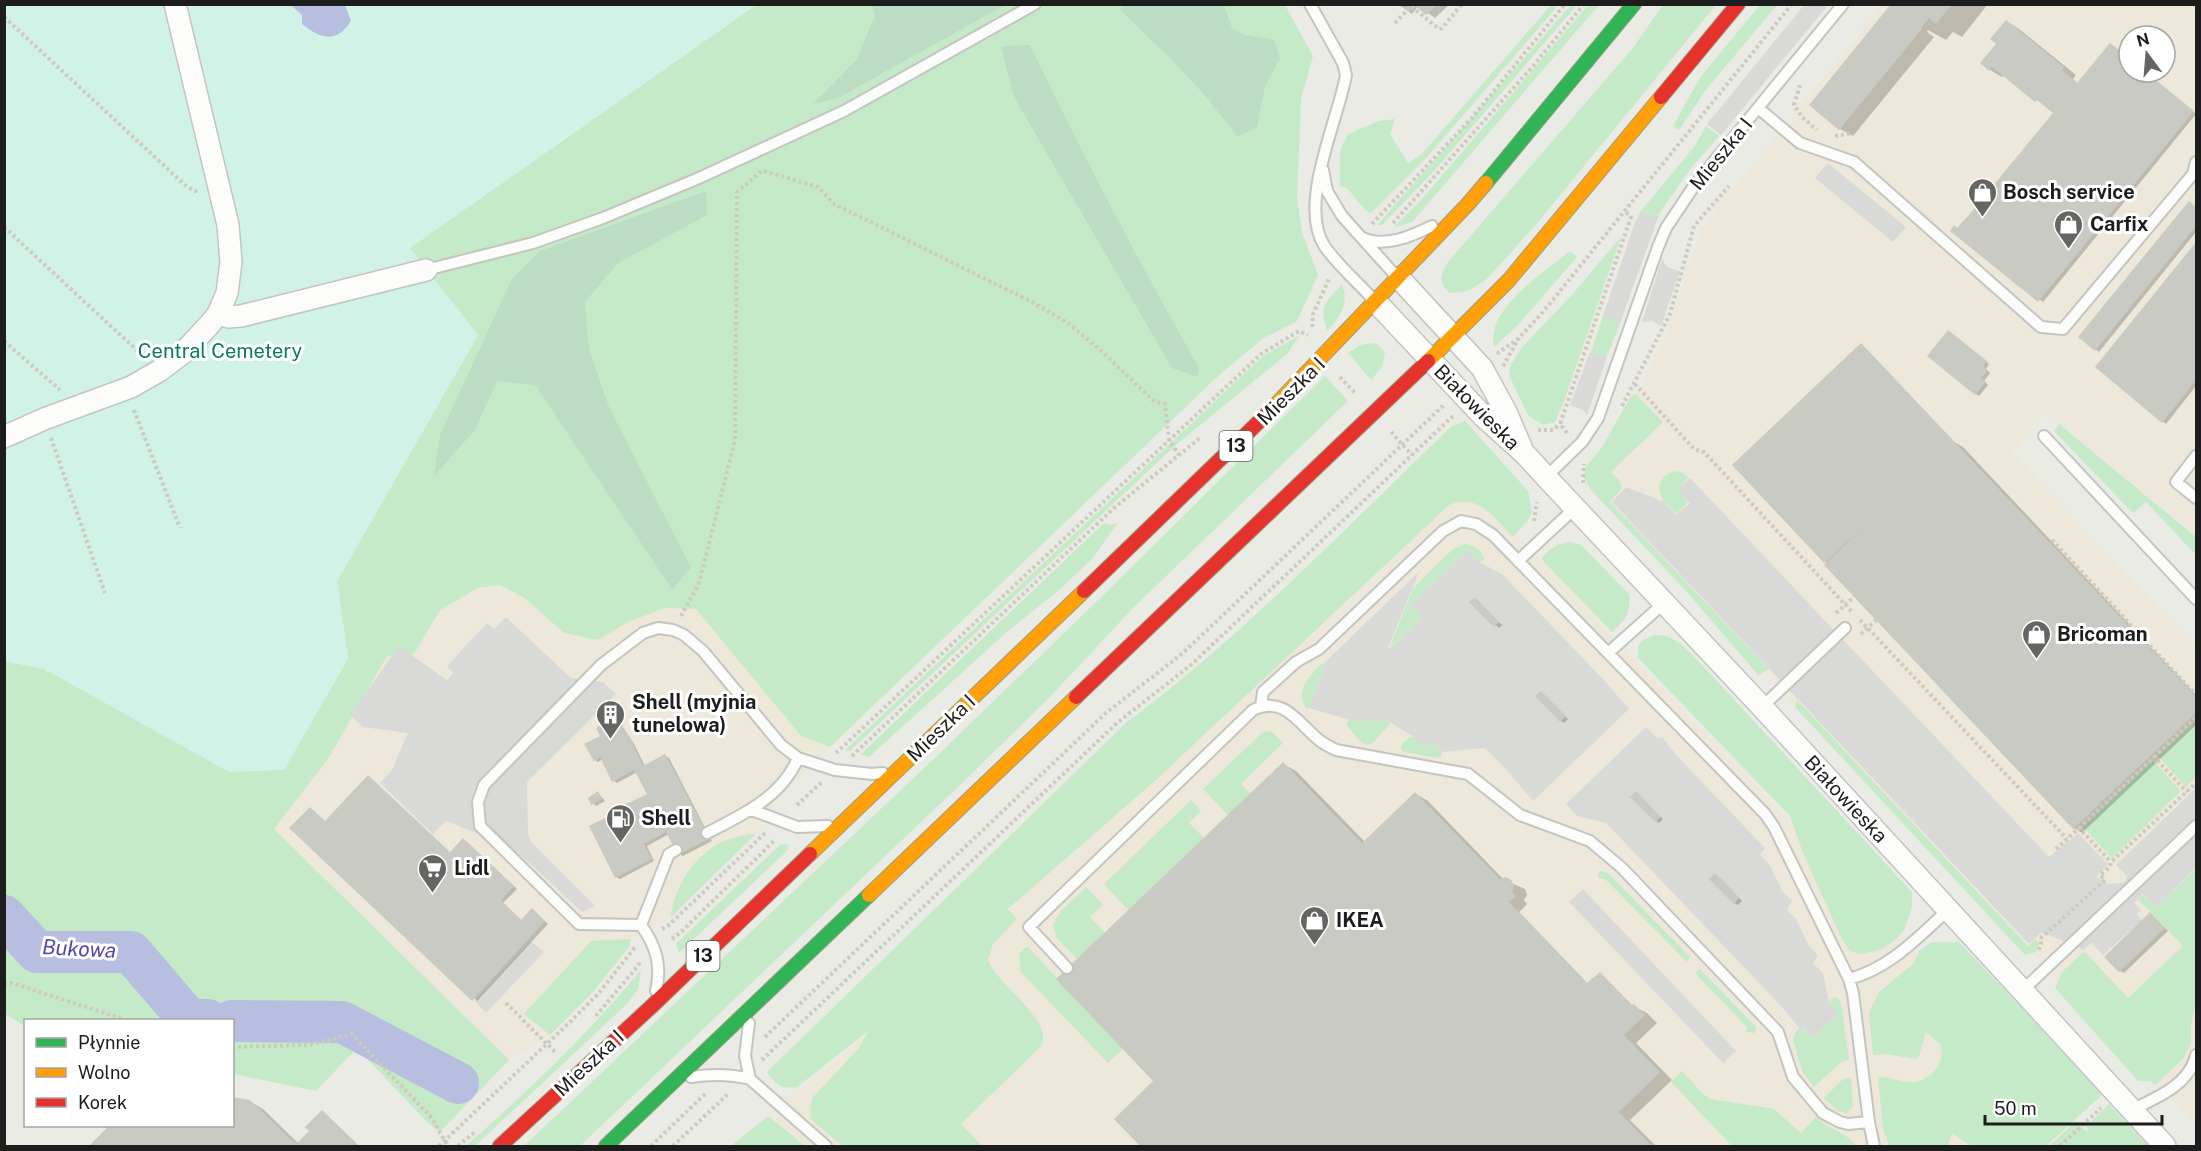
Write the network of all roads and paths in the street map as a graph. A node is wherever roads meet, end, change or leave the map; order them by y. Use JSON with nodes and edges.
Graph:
{"nodes":[{"id":1,"x":175,"y":4,"type":"edge"},
{"id":2,"x":1035,"y":4,"type":"edge"},
{"id":3,"x":1310,"y":4,"type":"edge"},
{"id":4,"x":1462,"y":4,"type":"edge"},
{"id":5,"x":1566,"y":4,"type":"edge"},
{"id":6,"x":1584,"y":4,"type":"edge"},
{"id":7,"x":1634,"y":4,"type":"edge"},
{"id":8,"x":1738,"y":4,"type":"edge"},
{"id":9,"x":1792,"y":4,"type":"edge"},
{"id":10,"x":1843,"y":4,"type":"edge"},
{"id":11,"x":4,"y":17,"type":"edge"},
{"id":12,"x":1395,"y":24,"type":"dead end"},
{"id":13,"x":1803,"y":78,"type":"dead end"},
{"id":14,"x":1758,"y":108,"type":"junction"},
{"id":15,"x":1853,"y":133,"type":"dead end"},
{"id":16,"x":1822,"y":135,"type":"dead end"},
{"id":17,"x":1830,"y":136,"type":"dead end"},
{"id":18,"x":772,"y":145,"type":"junction"},
{"id":19,"x":1323,"y":161,"type":"junction"},
{"id":20,"x":2196,"y":162,"type":"edge"},
{"id":21,"x":764,"y":171,"type":"junction"},
{"id":22,"x":1729,"y":186,"type":"dead end"},
{"id":23,"x":220,"y":194,"type":"junction"},
{"id":24,"x":1467,"y":204,"type":"junction"},
{"id":25,"x":1625,"y":211,"type":"junction"},
{"id":26,"x":1390,"y":226,"type":"dead end"},
{"id":27,"x":4,"y":227,"type":"edge"},
{"id":28,"x":1370,"y":227,"type":"dead end"},
{"id":29,"x":1362,"y":237,"type":"junction"},
{"id":30,"x":426,"y":270,"type":"joint"},
{"id":31,"x":1399,"y":278,"type":"junction"},
{"id":32,"x":1328,"y":284,"type":"dead end"},
{"id":33,"x":1376,"y":303,"type":"junction"},
{"id":34,"x":218,"y":314,"type":"junction"},
{"id":35,"x":1312,"y":336,"type":"junction"},
{"id":36,"x":1454,"y":336,"type":"junction"},
{"id":37,"x":1519,"y":338,"type":"junction"},
{"id":38,"x":4,"y":340,"type":"edge"},
{"id":39,"x":1306,"y":344,"type":"dead end"},
{"id":40,"x":1494,"y":357,"type":"dead end"},
{"id":41,"x":1430,"y":360,"type":"junction"},
{"id":42,"x":159,"y":371,"type":"junction"},
{"id":43,"x":1499,"y":372,"type":"dead end"},
{"id":44,"x":1635,"y":384,"type":"junction"},
{"id":45,"x":126,"y":390,"type":"junction"},
{"id":46,"x":1449,"y":400,"type":"dead end"},
{"id":47,"x":80,"y":407,"type":"junction"},
{"id":48,"x":1459,"y":411,"type":"dead end"},
{"id":49,"x":1617,"y":413,"type":"dead end"},
{"id":50,"x":44,"y":419,"type":"junction"},
{"id":51,"x":1207,"y":432,"type":"dead end"},
{"id":52,"x":2044,"y":436,"type":"dead end"},
{"id":53,"x":4,"y":437,"type":"edge"},
{"id":54,"x":1169,"y":440,"type":"junction"},
{"id":55,"x":1582,"y":442,"type":"junction"},
{"id":56,"x":1403,"y":445,"type":"junction"},
{"id":57,"x":1524,"y":453,"type":"junction"},
{"id":58,"x":1179,"y":455,"type":"junction"},
{"id":59,"x":1412,"y":455,"type":"junction"},
{"id":60,"x":2196,"y":456,"type":"edge"},
{"id":61,"x":1541,"y":485,"type":"junction"},
{"id":62,"x":1584,"y":489,"type":"dead end"},
{"id":63,"x":2196,"y":498,"type":"edge"},
{"id":64,"x":1575,"y":508,"type":"junction"},
{"id":65,"x":1533,"y":524,"type":"dead end"},
{"id":66,"x":180,"y":528,"type":"dead end"},
{"id":67,"x":2052,"y":540,"type":"dead end"},
{"id":68,"x":1518,"y":561,"type":"junction"},
{"id":69,"x":105,"y":593,"type":"dead end"},
{"id":70,"x":1854,"y":597,"type":"dead end"},
{"id":71,"x":2196,"y":599,"type":"edge"},
{"id":72,"x":1664,"y":603,"type":"junction"},
{"id":73,"x":1846,"y":604,"type":"junction"},
{"id":74,"x":1834,"y":615,"type":"dead end"},
{"id":75,"x":1845,"y":627,"type":"dead end"},
{"id":76,"x":673,"y":630,"type":"junction"},
{"id":77,"x":1608,"y":653,"type":"junction"},
{"id":78,"x":2196,"y":694,"type":"edge"},
{"id":79,"x":1261,"y":706,"type":"junction"},
{"id":80,"x":1762,"y":707,"type":"junction"},
{"id":81,"x":2196,"y":717,"type":"edge"},
{"id":82,"x":2154,"y":757,"type":"junction"},
{"id":83,"x":798,"y":758,"type":"junction"},
{"id":84,"x":905,"y":763,"type":"junction"},
{"id":85,"x":822,"y":767,"type":"junction"},
{"id":86,"x":835,"y":770,"type":"junction"},
{"id":87,"x":2196,"y":783,"type":"edge"},
{"id":88,"x":2187,"y":792,"type":"junction"},
{"id":89,"x":797,"y":805,"type":"dead end"},
{"id":90,"x":752,"y":810,"type":"junction"},
{"id":91,"x":845,"y":821,"type":"junction"},
{"id":92,"x":2196,"y":826,"type":"edge"},
{"id":93,"x":2079,"y":828,"type":"junction"},
{"id":94,"x":707,"y":833,"type":"dead end"},
{"id":95,"x":764,"y":835,"type":"dead end"},
{"id":96,"x":776,"y":839,"type":"dead end"},
{"id":97,"x":2067,"y":839,"type":"junction"},
{"id":98,"x":2056,"y":849,"type":"dead end"},
{"id":99,"x":676,"y":850,"type":"dead end"},
{"id":100,"x":2111,"y":862,"type":"junction"},
{"id":101,"x":1948,"y":910,"type":"junction"},
{"id":102,"x":641,"y":925,"type":"junction"},
{"id":103,"x":669,"y":925,"type":"dead end"},
{"id":104,"x":672,"y":939,"type":"dead end"},
{"id":105,"x":638,"y":943,"type":"dead end"},
{"id":106,"x":2034,"y":956,"type":"dead end"},
{"id":107,"x":1067,"y":968,"type":"dead end"},
{"id":108,"x":1849,"y":980,"type":"junction"},
{"id":109,"x":4,"y":984,"type":"edge"},
{"id":110,"x":2023,"y":990,"type":"junction"},
{"id":111,"x":506,"y":1003,"type":"dead end"},
{"id":112,"x":757,"y":1003,"type":"junction"},
{"id":113,"x":652,"y":1006,"type":"junction"},
{"id":114,"x":123,"y":1019,"type":"edge"},
{"id":115,"x":547,"y":1044,"type":"junction"},
{"id":116,"x":234,"y":1047,"type":"edge"},
{"id":117,"x":557,"y":1054,"type":"dead end"},
{"id":118,"x":2196,"y":1055,"type":"edge"},
{"id":119,"x":746,"y":1056,"type":"junction"},
{"id":120,"x":726,"y":1075,"type":"junction"},
{"id":121,"x":747,"y":1076,"type":"junction"},
{"id":122,"x":674,"y":1082,"type":"junction"},
{"id":123,"x":2131,"y":1110,"type":"junction"},
{"id":124,"x":1869,"y":1122,"type":"junction"},
{"id":125,"x":2081,"y":1126,"type":"dead end"},
{"id":126,"x":444,"y":1142,"type":"junction"},
{"id":127,"x":439,"y":1146,"type":"edge"},
{"id":128,"x":448,"y":1146,"type":"edge"},
{"id":129,"x":500,"y":1146,"type":"edge"},
{"id":130,"x":606,"y":1146,"type":"edge"},
{"id":131,"x":651,"y":1146,"type":"edge"},
{"id":132,"x":673,"y":1146,"type":"edge"},
{"id":133,"x":826,"y":1146,"type":"edge"},
{"id":134,"x":1874,"y":1146,"type":"edge"},
{"id":135,"x":2060,"y":1146,"type":"edge"},
{"id":136,"x":2165,"y":1146,"type":"edge"}],
"edges":[{"from":1,"to":23,"type":"street"},
{"from":2,"to":18,"type":"lane"},
{"from":3,"to":19,"type":"lane"},
{"from":4,"to":12,"type":"path"},
{"from":5,"to":28,"type":"path"},
{"from":6,"to":26,"type":"path"},
{"from":7,"to":24,"type":"main road","name":"Mieszka I","number":"13"},
{"from":8,"to":36,"type":"main road"},
{"from":9,"to":25,"type":"path"},
{"from":10,"to":14,"type":"lane","name":"Mieszka I"},
{"from":11,"to":23,"type":"path"},
{"from":13,"to":16,"type":"path"},
{"from":14,"to":20,"type":"lane"},
{"from":14,"to":55,"type":"lane","name":"Mieszka I"},
{"from":15,"to":17,"type":"path"},
{"from":18,"to":21,"type":"path"},
{"from":18,"to":30,"type":"lane"},
{"from":19,"to":29,"type":"lane"},
{"from":19,"to":33,"type":"lane"},
{"from":21,"to":54,"type":"path"},
{"from":21,"to":76,"type":"path"},
{"from":22,"to":44,"type":"path"},
{"from":23,"to":34,"type":"street"},
{"from":24,"to":29,"type":"lane","name":"Mieszka I"},
{"from":24,"to":31,"type":"main road","name":"Mieszka I","number":"13"},
{"from":25,"to":37,"type":"path"},
{"from":25,"to":55,"type":"path"},
{"from":27,"to":42,"type":"path"},
{"from":29,"to":31,"type":"lane"},
{"from":30,"to":34,"type":"street"},
{"from":31,"to":33,"type":"main road","name":"Mieszka I","number":"13"},
{"from":31,"to":36,"type":"street"},
{"from":32,"to":35,"type":"path"},
{"from":33,"to":41,"type":"street"},
{"from":33,"to":84,"type":"main road","name":"Mieszka I","number":"13"},
{"from":34,"to":42,"type":"street"},
{"from":35,"to":39,"type":"path"},
{"from":35,"to":54,"type":"path"},
{"from":36,"to":41,"type":"main road"},
{"from":36,"to":57,"type":"street","name":"Białowieska"},
{"from":37,"to":40,"type":"path"},
{"from":37,"to":43,"type":"path"},
{"from":38,"to":47,"type":"path"},
{"from":41,"to":57,"type":"street","name":"Białowieska"},
{"from":41,"to":112,"type":"main road"},
{"from":42,"to":45,"type":"street"},
{"from":44,"to":49,"type":"path"},
{"from":44,"to":73,"type":"path"},
{"from":45,"to":47,"type":"street"},
{"from":45,"to":66,"type":"path"},
{"from":46,"to":56,"type":"path"},
{"from":47,"to":50,"type":"street"},
{"from":48,"to":59,"type":"path"},
{"from":50,"to":53,"type":"street"},
{"from":50,"to":69,"type":"path"},
{"from":51,"to":58,"type":"path"},
{"from":52,"to":71,"type":"lane"},
{"from":54,"to":58,"type":"path"},
{"from":54,"to":85,"type":"path"},
{"from":55,"to":61,"type":"lane","name":"Mieszka I"},
{"from":55,"to":62,"type":"path"},
{"from":56,"to":59,"type":"path"},
{"from":56,"to":119,"type":"path"},
{"from":57,"to":61,"type":"street","name":"Białowieska"},
{"from":58,"to":86,"type":"path"},
{"from":59,"to":121,"type":"path"},
{"from":60,"to":63,"type":"lane"},
{"from":61,"to":64,"type":"street","name":"Białowieska"},
{"from":61,"to":65,"type":"path"},
{"from":64,"to":68,"type":"lane"},
{"from":64,"to":72,"type":"street","name":"Białowieska"},
{"from":67,"to":78,"type":"path"},
{"from":68,"to":77,"type":"lane"},
{"from":68,"to":79,"type":"lane"},
{"from":70,"to":73,"type":"path"},
{"from":72,"to":77,"type":"lane"},
{"from":72,"to":80,"type":"street","name":"Białowieska"},
{"from":73,"to":74,"type":"path"},
{"from":73,"to":97,"type":"path"},
{"from":75,"to":80,"type":"lane"},
{"from":76,"to":83,"type":"lane"},
{"from":76,"to":102,"type":"lane"},
{"from":77,"to":108,"type":"lane"},
{"from":79,"to":107,"type":"lane"},
{"from":79,"to":124,"type":"lane"},
{"from":80,"to":101,"type":"street","name":"Białowieska"},
{"from":81,"to":82,"type":"path"},
{"from":82,"to":88,"type":"path"},
{"from":82,"to":93,"type":"path"},
{"from":83,"to":85,"type":"lane"},
{"from":83,"to":90,"type":"lane"},
{"from":84,"to":86,"type":"lane"},
{"from":84,"to":91,"type":"main road","name":"Mieszka I","number":"13"},
{"from":85,"to":86,"type":"lane"},
{"from":86,"to":89,"type":"path"},
{"from":87,"to":88,"type":"path"},
{"from":88,"to":100,"type":"path"},
{"from":90,"to":91,"type":"lane"},
{"from":90,"to":94,"type":"lane"},
{"from":91,"to":113,"type":"main road","name":"Mieszka I","number":"13"},
{"from":92,"to":110,"type":"lane"},
{"from":93,"to":97,"type":"path"},
{"from":93,"to":100,"type":"path"},
{"from":95,"to":103,"type":"path"},
{"from":96,"to":104,"type":"path"},
{"from":97,"to":98,"type":"path"},
{"from":99,"to":102,"type":"lane"},
{"from":100,"to":106,"type":"path"},
{"from":101,"to":108,"type":"lane"},
{"from":101,"to":110,"type":"street","name":"Białowieska"},
{"from":102,"to":113,"type":"lane"},
{"from":105,"to":115,"type":"path"},
{"from":108,"to":124,"type":"lane"},
{"from":109,"to":114,"type":"path"},
{"from":110,"to":123,"type":"street","name":"Białowieska"},
{"from":111,"to":115,"type":"path"},
{"from":112,"to":119,"type":"lane"},
{"from":112,"to":122,"type":"main road"},
{"from":113,"to":129,"type":"main road","name":"Mieszka I","number":"13"},
{"from":115,"to":117,"type":"path"},
{"from":115,"to":126,"type":"path"},
{"from":116,"to":126,"type":"path"},
{"from":118,"to":123,"type":"lane"},
{"from":119,"to":121,"type":"lane"},
{"from":120,"to":121,"type":"lane"},
{"from":120,"to":122,"type":"lane"},
{"from":120,"to":131,"type":"path"},
{"from":121,"to":132,"type":"path"},
{"from":121,"to":133,"type":"lane"},
{"from":122,"to":130,"type":"main road"},
{"from":123,"to":136,"type":"street","name":"Białowieska"},
{"from":124,"to":134,"type":"lane"},
{"from":125,"to":135,"type":"path"},
{"from":126,"to":127,"type":"path"},
{"from":126,"to":128,"type":"path"}]}
